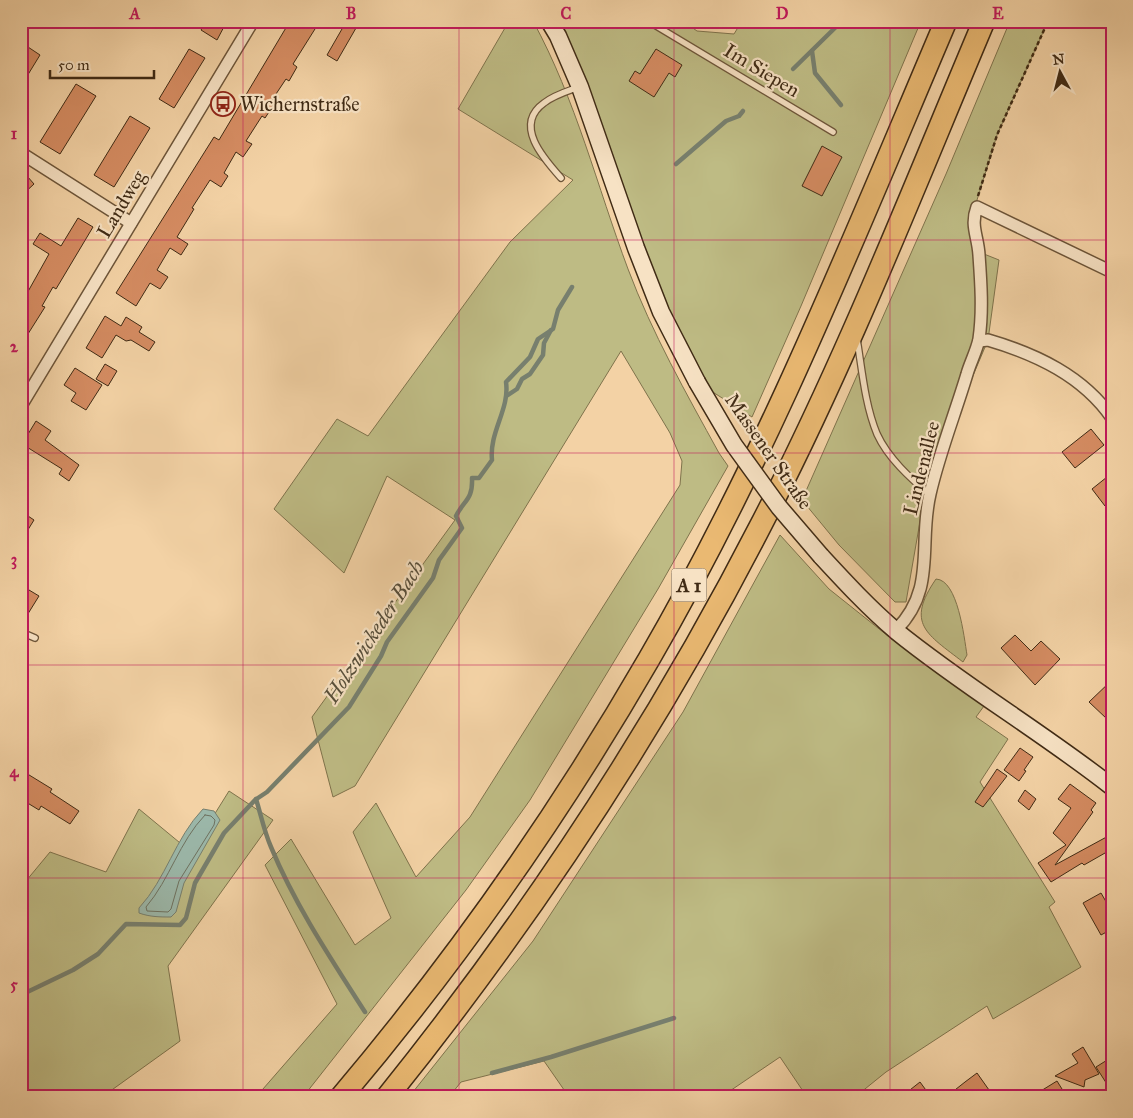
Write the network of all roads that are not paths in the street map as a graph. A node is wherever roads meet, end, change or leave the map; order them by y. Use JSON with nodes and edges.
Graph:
{"nodes":[{"id":1,"x":253,"y":21,"type":"edge"},
{"id":2,"x":549,"y":21,"type":"edge"},
{"id":3,"x":648,"y":21,"type":"edge"},
{"id":4,"x":946,"y":21,"type":"edge"},
{"id":5,"x":984,"y":21,"type":"edge"},
{"id":6,"x":580,"y":87,"type":"junction"},
{"id":7,"x":833,"y":132,"type":"dead end"},
{"id":8,"x":21,"y":153,"type":"edge"},
{"id":9,"x":561,"y":178,"type":"dead end"},
{"id":10,"x":131,"y":223,"type":"junction"},
{"id":11,"x":1112,"y":272,"type":"edge"},
{"id":12,"x":855,"y":329,"type":"junction"},
{"id":13,"x":979,"y":341,"type":"junction"},
{"id":14,"x":1108,"y":403,"type":"edge"},
{"id":15,"x":21,"y":406,"type":"edge"},
{"id":16,"x":1112,"y":418,"type":"edge"},
{"id":17,"x":930,"y":495,"type":"junction"},
{"id":18,"x":896,"y":630,"type":"junction"},
{"id":19,"x":21,"y":632,"type":"edge"},
{"id":20,"x":35,"y":638,"type":"dead end"},
{"id":21,"x":1112,"y":787,"type":"edge"},
{"id":22,"x":341,"y":1097,"type":"edge"},
{"id":23,"x":387,"y":1097,"type":"edge"}],
"edges":[{"from":1,"to":10,"type":"street","name":"Landweg"},
{"from":2,"to":6,"type":"main road","name":"Massener Straße"},
{"from":3,"to":7,"type":"lane","name":"Im Siepen"},
{"from":4,"to":22,"type":"highway","number":"A 1"},
{"from":5,"to":12,"type":"highway","number":"A 1"},
{"from":6,"to":9,"type":"lane"},
{"from":6,"to":18,"type":"main road","name":"Massener Straße","bridge":true},
{"from":8,"to":10,"type":"street"},
{"from":10,"to":15,"type":"street","name":"Landweg"},
{"from":11,"to":13,"type":"street","name":"Lindenallee"},
{"from":12,"to":17,"type":"lane"},
{"from":12,"to":23,"type":"highway","number":"A 1"},
{"from":13,"to":14,"type":"street"},
{"from":13,"to":17,"type":"street","name":"Lindenallee"},
{"from":14,"to":16,"type":"street"},
{"from":17,"to":18,"type":"street","name":"Lindenallee"},
{"from":18,"to":21,"type":"main road","name":"Massener Straße"},
{"from":19,"to":20,"type":"lane"}]}
